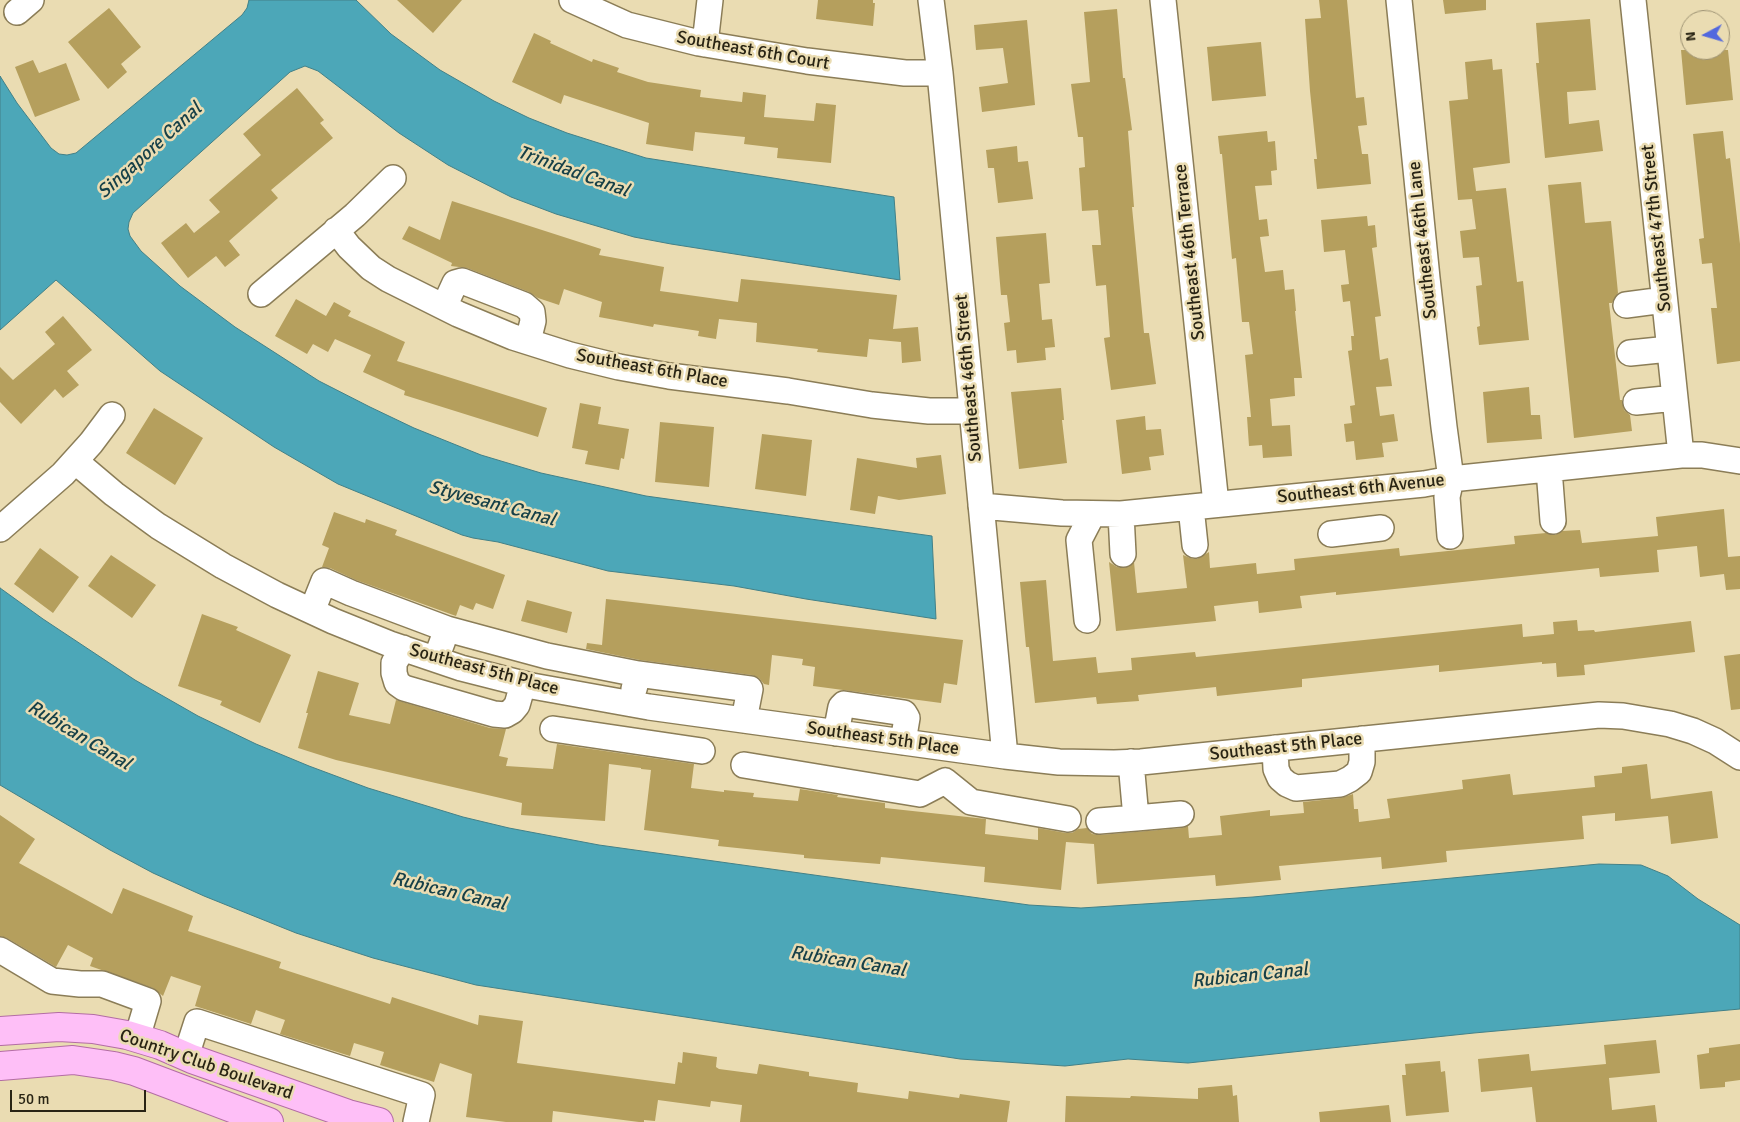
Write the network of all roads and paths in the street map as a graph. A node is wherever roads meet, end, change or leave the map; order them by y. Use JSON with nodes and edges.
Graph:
{"nodes":[{"id":1,"x":572,"y":0,"type":"edge"},
{"id":2,"x":710,"y":0,"type":"edge"},
{"id":3,"x":931,"y":0,"type":"edge"},
{"id":4,"x":1163,"y":0,"type":"edge"},
{"id":5,"x":1399,"y":0,"type":"edge"},
{"id":6,"x":1633,"y":0,"type":"edge"},
{"id":7,"x":704,"y":44,"type":"junction"},
{"id":8,"x":940,"y":73,"type":"junction"},
{"id":9,"x":393,"y":178,"type":"dead end"},
{"id":10,"x":336,"y":230,"type":"junction"},
{"id":11,"x":261,"y":294,"type":"dead end"},
{"id":12,"x":1664,"y":300,"type":"junction"},
{"id":13,"x":1626,"y":305,"type":"dead end"},
{"id":14,"x":444,"y":307,"type":"junction"},
{"id":15,"x":528,"y":341,"type":"junction"},
{"id":16,"x":1669,"y":349,"type":"junction"},
{"id":17,"x":1630,"y":353,"type":"dead end"},
{"id":18,"x":1674,"y":398,"type":"junction"},
{"id":19,"x":1636,"y":402,"type":"dead end"},
{"id":20,"x":972,"y":411,"type":"junction"},
{"id":21,"x":112,"y":415,"type":"dead end"},
{"id":22,"x":1680,"y":455,"type":"junction"},
{"id":23,"x":1740,"y":460,"type":"edge"},
{"id":24,"x":75,"y":461,"type":"junction"},
{"id":25,"x":1549,"y":469,"type":"junction"},
{"id":26,"x":1451,"y":479,"type":"junction"},
{"id":27,"x":1354,"y":490,"type":"junction"},
{"id":28,"x":1216,"y":504,"type":"junction"},
{"id":29,"x":981,"y":506,"type":"junction"},
{"id":30,"x":1191,"y":507,"type":"junction"},
{"id":31,"x":1092,"y":514,"type":"junction"},
{"id":32,"x":1121,"y":514,"type":"junction"},
{"id":33,"x":1553,"y":521,"type":"dead end"},
{"id":34,"x":1381,"y":528,"type":"dead end"},
{"id":35,"x":0,"y":529,"type":"edge"},
{"id":36,"x":1357,"y":531,"type":"junction"},
{"id":37,"x":1330,"y":534,"type":"dead end"},
{"id":38,"x":1450,"y":536,"type":"dead end"},
{"id":39,"x":1194,"y":546,"type":"dead end"},
{"id":40,"x":1123,"y":554,"type":"dead end"},
{"id":41,"x":312,"y":611,"type":"junction"},
{"id":42,"x":1087,"y":620,"type":"dead end"},
{"id":43,"x":447,"y":629,"type":"junction"},
{"id":44,"x":403,"y":648,"type":"junction"},
{"id":45,"x":436,"y":659,"type":"junction"},
{"id":46,"x":638,"y":674,"type":"junction"},
{"id":47,"x":523,"y":684,"type":"junction"},
{"id":48,"x":636,"y":705,"type":"junction"},
{"id":49,"x":744,"y":720,"type":"junction"},
{"id":50,"x":553,"y":729,"type":"dead end"},
{"id":51,"x":1362,"y":740,"type":"junction"},
{"id":52,"x":637,"y":742,"type":"junction"},
{"id":53,"x":951,"y":748,"type":"junction"},
{"id":54,"x":1275,"y":748,"type":"junction"},
{"id":55,"x":702,"y":751,"type":"dead end"},
{"id":56,"x":1005,"y":756,"type":"junction"},
{"id":57,"x":1740,"y":757,"type":"edge"},
{"id":58,"x":1131,"y":762,"type":"junction"},
{"id":59,"x":744,"y":765,"type":"dead end"},
{"id":60,"x":945,"y":781,"type":"junction"},
{"id":61,"x":1181,"y":814,"type":"dead end"},
{"id":62,"x":1136,"y":818,"type":"junction"},
{"id":63,"x":1068,"y":819,"type":"dead end"},
{"id":64,"x":1099,"y":821,"type":"dead end"},
{"id":65,"x":0,"y":950,"type":"edge"},
{"id":66,"x":0,"y":1031,"type":"edge"},
{"id":67,"x":137,"y":1038,"type":"junction"},
{"id":68,"x":186,"y":1056,"type":"junction"},
{"id":69,"x":0,"y":1066,"type":"edge"},
{"id":70,"x":269,"y":1122,"type":"edge"},
{"id":71,"x":379,"y":1122,"type":"edge"},
{"id":72,"x":416,"y":1122,"type":"edge"}],
"edges":[{"from":1,"to":7,"type":"street","name":"Southeast 6th Court"},
{"from":2,"to":7,"type":"street"},
{"from":3,"to":8,"type":"street","name":"Southeast 46th Street"},
{"from":4,"to":28,"type":"street","name":"Southeast 46th Terrace"},
{"from":5,"to":26,"type":"street","name":"Southeast 46th Lane"},
{"from":6,"to":12,"type":"street","name":"Southeast 47th Street"},
{"from":7,"to":8,"type":"street","name":"Southeast 6th Court"},
{"from":8,"to":20,"type":"street","name":"Southeast 46th Street"},
{"from":9,"to":10,"type":"street"},
{"from":10,"to":11,"type":"street"},
{"from":10,"to":14,"type":"street","name":"Southeast 6th Place"},
{"from":12,"to":13,"type":"street"},
{"from":12,"to":16,"type":"street","name":"Southeast 47th Street"},
{"from":14,"to":15,"type":"street","name":"Southeast 6th Place"},
{"from":14,"to":15,"type":"street"},
{"from":15,"to":20,"type":"street","name":"Southeast 6th Place"},
{"from":16,"to":17,"type":"street"},
{"from":16,"to":18,"type":"street","name":"Southeast 47th Street"},
{"from":18,"to":19,"type":"street"},
{"from":18,"to":22,"type":"street","name":"Southeast 47th Street"},
{"from":20,"to":29,"type":"street","name":"Southeast 46th Street"},
{"from":21,"to":24,"type":"street"},
{"from":22,"to":23,"type":"street","name":"Southeast 6th Avenue"},
{"from":22,"to":25,"type":"street","name":"Southeast 6th Avenue"},
{"from":24,"to":35,"type":"street"},
{"from":24,"to":41,"type":"street","name":"Southeast 5th Place"},
{"from":25,"to":26,"type":"street","name":"Southeast 6th Avenue"},
{"from":25,"to":33,"type":"street"},
{"from":26,"to":27,"type":"street","name":"Southeast 6th Avenue"},
{"from":26,"to":38,"type":"street","name":"Southeast 46th Lane"},
{"from":27,"to":28,"type":"street","name":"Southeast 6th Avenue"},
{"from":27,"to":36,"type":"street"},
{"from":28,"to":30,"type":"street","name":"Southeast 6th Avenue"},
{"from":29,"to":31,"type":"street","name":"Southeast 6th Avenue"},
{"from":29,"to":56,"type":"street","name":"Southeast 46th Street"},
{"from":30,"to":32,"type":"street","name":"Southeast 6th Avenue"},
{"from":30,"to":39,"type":"street"},
{"from":31,"to":32,"type":"street","name":"Southeast 6th Avenue"},
{"from":31,"to":42,"type":"street"},
{"from":32,"to":40,"type":"street"},
{"from":34,"to":36,"type":"street"},
{"from":36,"to":37,"type":"street"},
{"from":41,"to":43,"type":"street"},
{"from":41,"to":44,"type":"street","name":"Southeast 5th Place"},
{"from":43,"to":45,"type":"street"},
{"from":43,"to":46,"type":"street"},
{"from":44,"to":45,"type":"street","name":"Southeast 5th Place"},
{"from":44,"to":47,"type":"street"},
{"from":45,"to":47,"type":"street","name":"Southeast 5th Place"},
{"from":46,"to":48,"type":"street"},
{"from":46,"to":49,"type":"street"},
{"from":47,"to":48,"type":"street","name":"Southeast 5th Place"},
{"from":48,"to":49,"type":"street","name":"Southeast 5th Place"},
{"from":48,"to":52,"type":"street"},
{"from":49,"to":53,"type":"street","name":"Southeast 5th Place"},
{"from":50,"to":52,"type":"street"},
{"from":51,"to":54,"type":"street","name":"Southeast 5th Place"},
{"from":51,"to":54,"type":"street"},
{"from":51,"to":57,"type":"street","name":"Southeast 5th Place"},
{"from":52,"to":55,"type":"street"},
{"from":53,"to":56,"type":"street","name":"Southeast 5th Place"},
{"from":53,"to":60,"type":"street"},
{"from":54,"to":58,"type":"street","name":"Southeast 5th Place"},
{"from":56,"to":58,"type":"street","name":"Southeast 5th Place"},
{"from":58,"to":62,"type":"street"},
{"from":59,"to":60,"type":"street"},
{"from":60,"to":63,"type":"street"},
{"from":61,"to":62,"type":"street"},
{"from":62,"to":64,"type":"street"},
{"from":65,"to":67,"type":"street"},
{"from":66,"to":67,"type":"main road","name":"Country Club Boulevard"},
{"from":67,"to":68,"type":"main road","name":"Country Club Boulevard"},
{"from":68,"to":71,"type":"main road","name":"Country Club Boulevard"},
{"from":68,"to":72,"type":"street"},
{"from":69,"to":70,"type":"main road","name":"Country Club Boulevard"}]}
